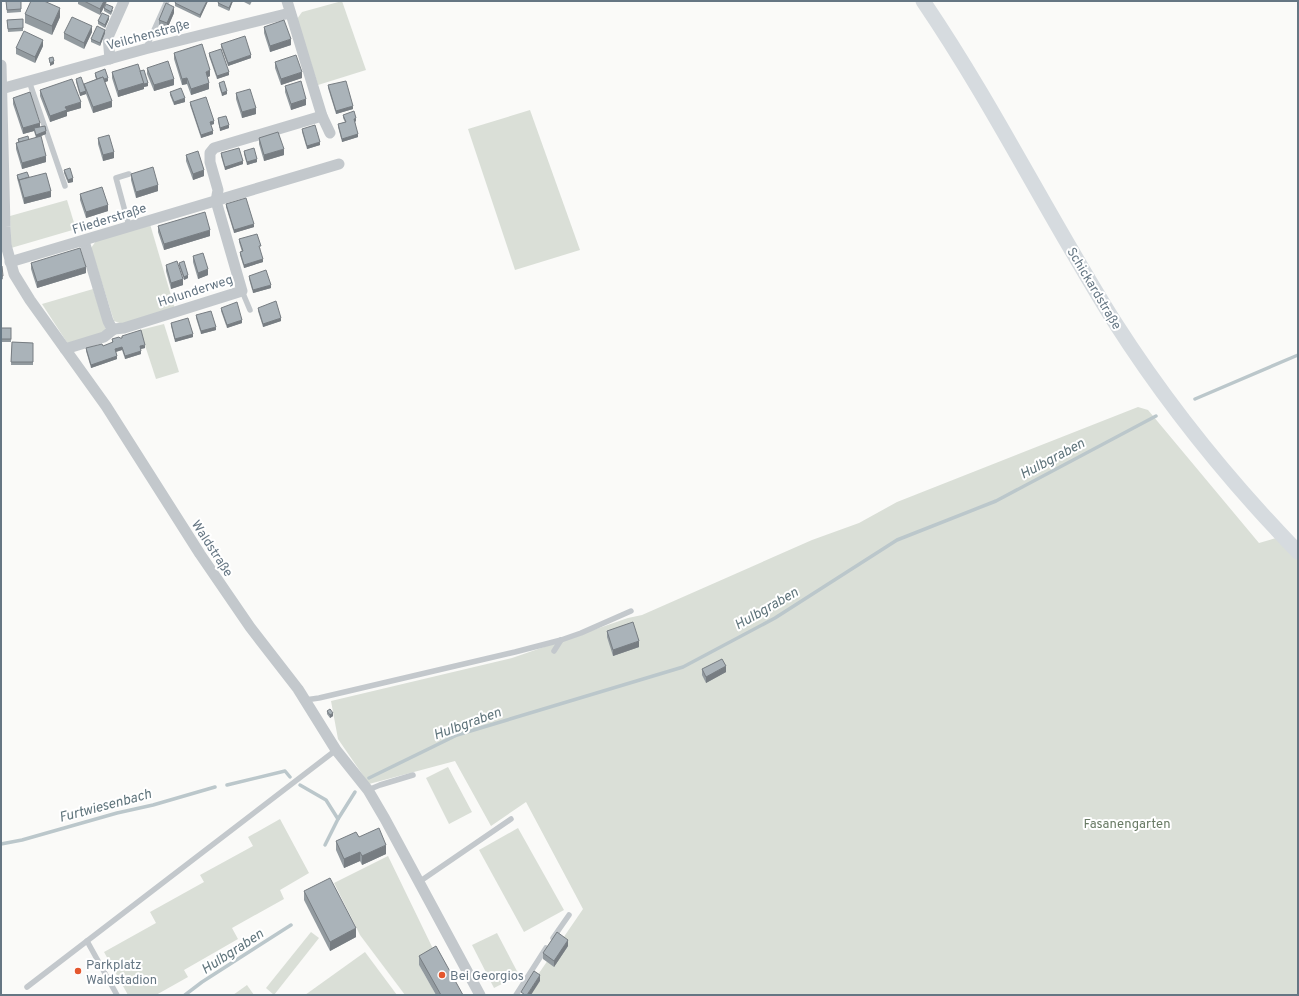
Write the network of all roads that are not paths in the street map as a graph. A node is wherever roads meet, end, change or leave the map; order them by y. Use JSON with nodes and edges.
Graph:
{"nodes":[{"id":1,"x":124,"y":1,"type":"edge"},
{"id":2,"x":167,"y":1,"type":"edge"},
{"id":3,"x":287,"y":1,"type":"edge"},
{"id":4,"x":923,"y":1,"type":"edge"},
{"id":5,"x":290,"y":12,"type":"junction"},
{"id":6,"x":145,"y":49,"type":"junction"},
{"id":7,"x":110,"y":58,"type":"junction"},
{"id":8,"x":1,"y":65,"type":"edge"},
{"id":9,"x":29,"y":81,"type":"junction"},
{"id":10,"x":2,"y":89,"type":"edge"},
{"id":11,"x":322,"y":116,"type":"junction"},
{"id":12,"x":330,"y":133,"type":"dead end"},
{"id":13,"x":339,"y":164,"type":"dead end"},
{"id":14,"x":129,"y":174,"type":"dead end"},
{"id":15,"x":65,"y":186,"type":"dead end"},
{"id":16,"x":216,"y":201,"type":"junction"},
{"id":17,"x":129,"y":226,"type":"junction"},
{"id":18,"x":84,"y":241,"type":"junction"},
{"id":19,"x":10,"y":262,"type":"junction"},
{"id":20,"x":242,"y":291,"type":"junction"},
{"id":21,"x":250,"y":310,"type":"dead end"},
{"id":22,"x":114,"y":330,"type":"junction"},
{"id":23,"x":65,"y":349,"type":"junction"},
{"id":24,"x":1298,"y":552,"type":"edge"},
{"id":25,"x":631,"y":611,"type":"dead end"},
{"id":26,"x":561,"y":640,"type":"junction"},
{"id":27,"x":554,"y":651,"type":"dead end"},
{"id":28,"x":305,"y":700,"type":"junction"},
{"id":29,"x":336,"y":750,"type":"junction"},
{"id":30,"x":413,"y":775,"type":"dead end"},
{"id":31,"x":368,"y":790,"type":"junction"},
{"id":32,"x":511,"y":819,"type":"dead end"},
{"id":33,"x":419,"y":882,"type":"junction"},
{"id":34,"x":568,"y":915,"type":"dead end"},
{"id":35,"x":87,"y":941,"type":"junction"},
{"id":36,"x":27,"y":987,"type":"dead end"},
{"id":37,"x":117,"y":995,"type":"edge"},
{"id":38,"x":480,"y":995,"type":"edge"},
{"id":39,"x":516,"y":995,"type":"edge"}],
"edges":[{"from":1,"to":7,"type":"street"},
{"from":2,"to":6,"type":"lane"},
{"from":3,"to":5,"type":"street"},
{"from":4,"to":24,"type":"street","name":"Schickardstraße"},
{"from":5,"to":6,"type":"street","name":"Veilchenstraße"},
{"from":5,"to":11,"type":"street"},
{"from":6,"to":7,"type":"street","name":"Veilchenstraße"},
{"from":7,"to":9,"type":"street","name":"Veilchenstraße"},
{"from":8,"to":10,"type":"street"},
{"from":9,"to":10,"type":"street","name":"Veilchenstraße"},
{"from":9,"to":15,"type":"lane"},
{"from":10,"to":19,"type":"street"},
{"from":11,"to":12,"type":"street"},
{"from":11,"to":16,"type":"street"},
{"from":13,"to":16,"type":"street","name":"Fliederstraße"},
{"from":14,"to":17,"type":"lane"},
{"from":16,"to":17,"type":"street","name":"Fliederstraße"},
{"from":16,"to":20,"type":"street","name":"Holunderweg"},
{"from":17,"to":18,"type":"street","name":"Fliederstraße"},
{"from":18,"to":19,"type":"street","name":"Fliederstraße"},
{"from":18,"to":22,"type":"street"},
{"from":19,"to":23,"type":"street"},
{"from":20,"to":21,"type":"lane"},
{"from":20,"to":22,"type":"street","name":"Holunderweg"},
{"from":22,"to":23,"type":"street","name":"Holunderweg"},
{"from":23,"to":28,"type":"street","name":"Waldstraße"},
{"from":25,"to":26,"type":"lane"},
{"from":26,"to":27,"type":"lane"},
{"from":26,"to":28,"type":"lane"},
{"from":28,"to":29,"type":"street","name":"Waldstraße"},
{"from":29,"to":31,"type":"street","name":"Waldstraße"},
{"from":29,"to":35,"type":"lane"},
{"from":30,"to":31,"type":"lane"},
{"from":31,"to":33,"type":"street","name":"Waldstraße"},
{"from":32,"to":33,"type":"lane"},
{"from":33,"to":38,"type":"street","name":"Waldstraße"},
{"from":34,"to":39,"type":"lane"},
{"from":35,"to":36,"type":"lane"},
{"from":35,"to":37,"type":"lane"}]}
